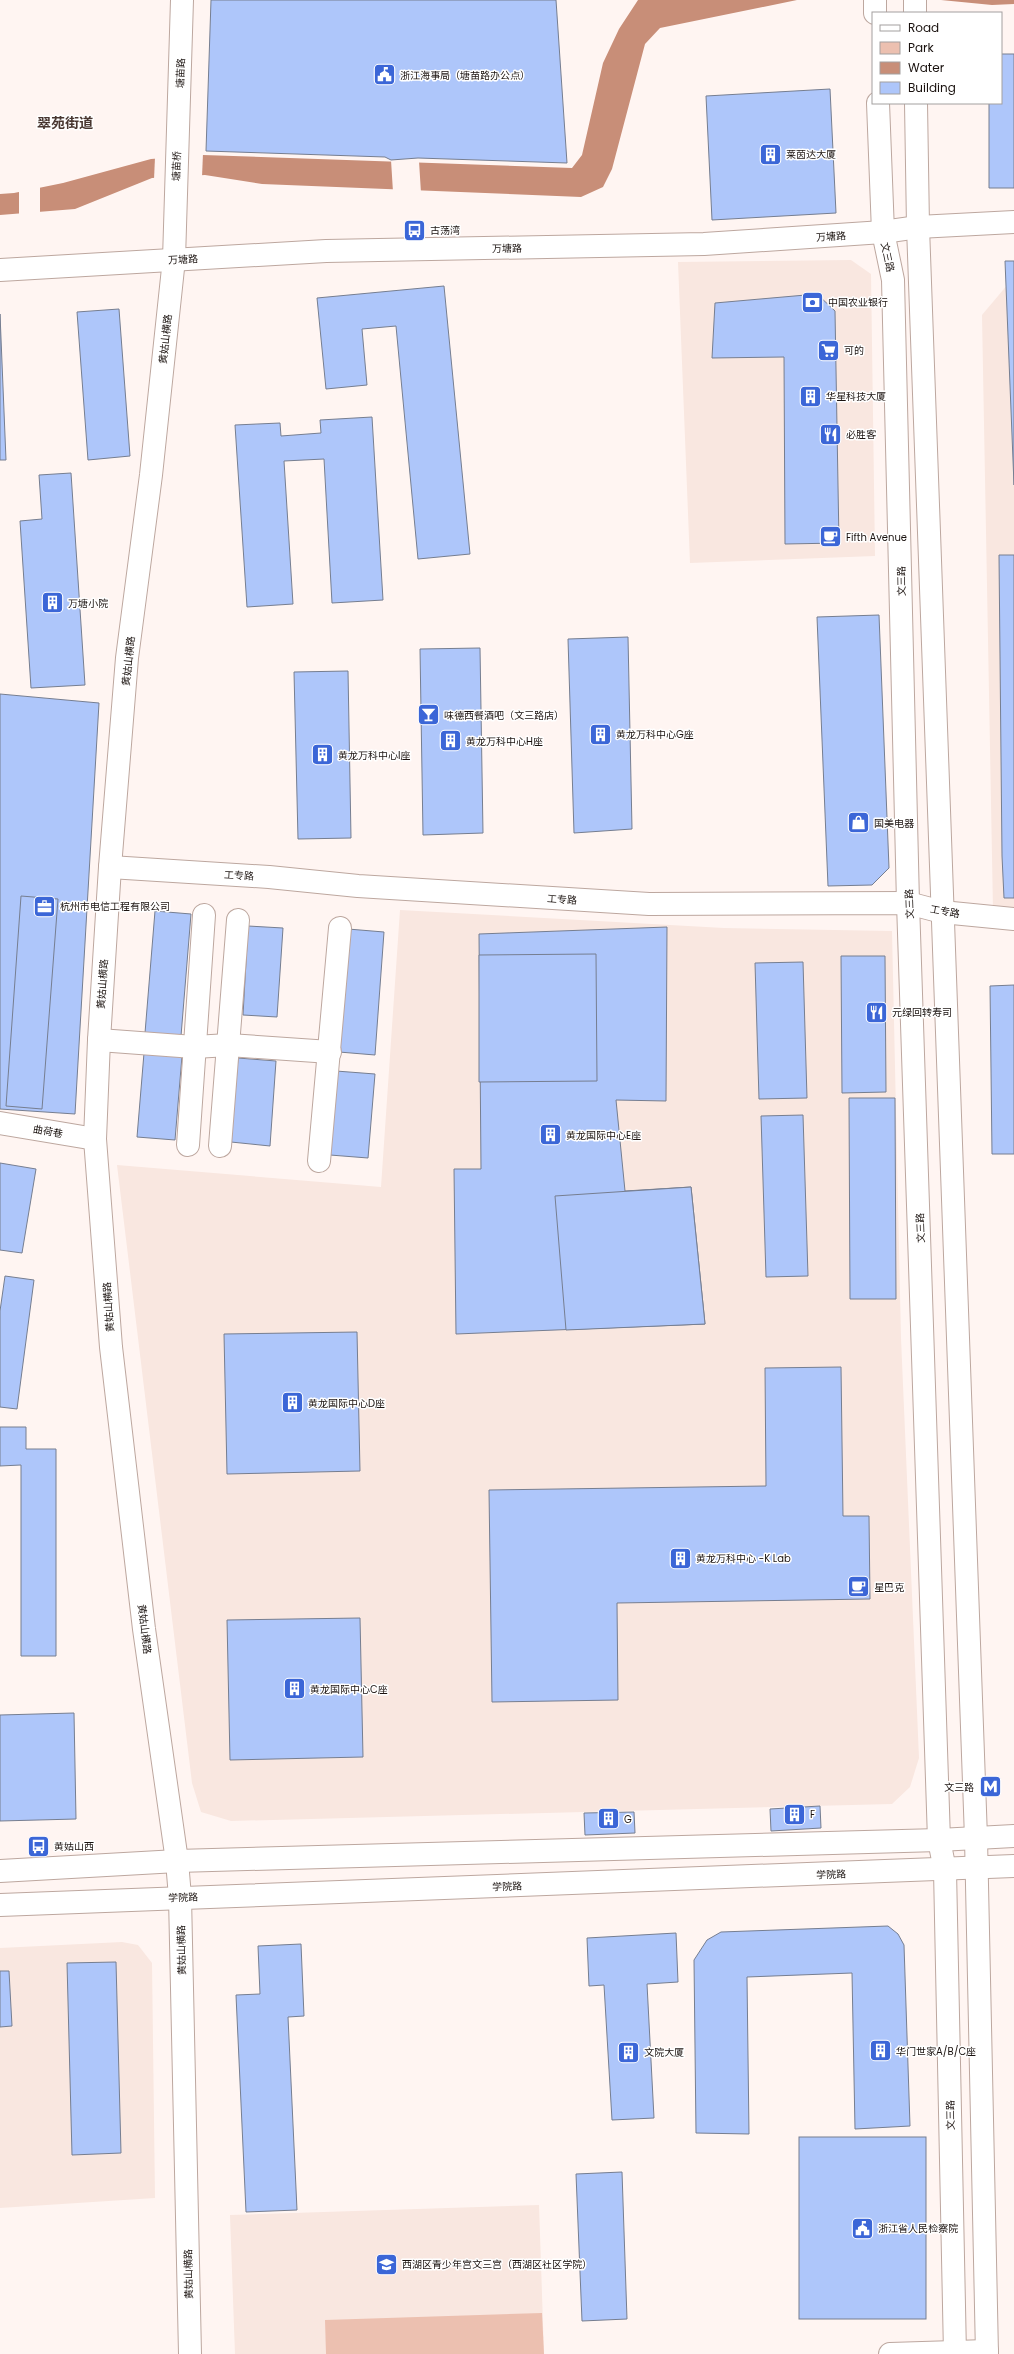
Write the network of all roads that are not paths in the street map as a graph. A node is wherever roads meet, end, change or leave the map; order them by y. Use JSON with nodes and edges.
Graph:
{"nodes":[{"id":1,"x":182,"y":0,"type":"edge"},
{"id":2,"x":878,"y":104,"type":"edge"},
{"id":3,"x":916,"y":104,"type":"edge"},
{"id":4,"x":177,"y":145,"type":"joint"},
{"id":5,"x":1014,"y":222,"type":"edge"},
{"id":6,"x":918,"y":227,"type":"junction"},
{"id":7,"x":883,"y":232,"type":"junction"},
{"id":8,"x":174,"y":260,"type":"junction"},
{"id":9,"x":0,"y":270,"type":"edge"},
{"id":10,"x":110,"y":867,"type":"junction"},
{"id":11,"x":908,"y":903,"type":"junction"},
{"id":12,"x":942,"y":912,"type":"junction"},
{"id":13,"x":204,"y":915,"type":"dead end"},
{"id":14,"x":1014,"y":919,"type":"edge"},
{"id":15,"x":238,"y":920,"type":"dead end"},
{"id":16,"x":340,"y":928,"type":"dead end"},
{"id":17,"x":99,"y":1040,"type":"junction"},
{"id":18,"x":229,"y":1046,"type":"junction"},
{"id":19,"x":194,"y":1047,"type":"junction"},
{"id":20,"x":330,"y":1052,"type":"junction"},
{"id":21,"x":0,"y":1123,"type":"edge"},
{"id":22,"x":95,"y":1139,"type":"junction"},
{"id":23,"x":188,"y":1145,"type":"dead end"},
{"id":24,"x":220,"y":1146,"type":"dead end"},
{"id":25,"x":320,"y":1161,"type":"dead end"},
{"id":26,"x":1014,"y":1836,"type":"edge"},
{"id":27,"x":976,"y":1838,"type":"junction"},
{"id":28,"x":939,"y":1840,"type":"junction"},
{"id":29,"x":177,"y":1861,"type":"junction"},
{"id":30,"x":1014,"y":1866,"type":"edge"},
{"id":31,"x":975,"y":1867,"type":"junction"},
{"id":32,"x":945,"y":1870,"type":"junction"},
{"id":33,"x":0,"y":1871,"type":"edge"},
{"id":34,"x":180,"y":1897,"type":"junction"},
{"id":35,"x":0,"y":1906,"type":"edge"},
{"id":36,"x":987,"y":2352,"type":"edge"},
{"id":37,"x":955,"y":2353,"type":"edge"},
{"id":38,"x":190,"y":2354,"type":"edge"},
{"id":39,"x":890,"y":2354,"type":"edge"}],
"edges":[{"from":1,"to":4,"type":"main road","name":"塘苗路"},
{"from":2,"to":7,"type":"main road","name":"文三路"},
{"from":3,"to":6,"type":"main road"},
{"from":4,"to":8,"type":"main road","name":"塘苗桥"},
{"from":5,"to":6,"type":"main road","name":"万塘路"},
{"from":6,"to":7,"type":"main road","name":"万塘路"},
{"from":6,"to":12,"type":"main road"},
{"from":7,"to":8,"type":"main road","name":"万塘路"},
{"from":7,"to":11,"type":"main road","name":"文三路"},
{"from":8,"to":9,"type":"main road","name":"万塘路"},
{"from":8,"to":10,"type":"main road","name":"黄姑山横路"},
{"from":10,"to":11,"type":"main road","name":"工专路"},
{"from":10,"to":17,"type":"main road","name":"黄姑山横路"},
{"from":11,"to":12,"type":"main road","name":"工专路"},
{"from":11,"to":28,"type":"main road","name":"文三路"},
{"from":12,"to":14,"type":"main road","name":"工专路"},
{"from":12,"to":27,"type":"main road"},
{"from":13,"to":19,"type":"main road"},
{"from":15,"to":18,"type":"main road"},
{"from":16,"to":20,"type":"main road"},
{"from":17,"to":19,"type":"main road"},
{"from":17,"to":22,"type":"main road","name":"黄姑山横路"},
{"from":18,"to":19,"type":"main road"},
{"from":18,"to":20,"type":"main road"},
{"from":18,"to":24,"type":"main road"},
{"from":19,"to":23,"type":"main road"},
{"from":20,"to":25,"type":"main road"},
{"from":21,"to":22,"type":"main road","name":"曲荷巷"},
{"from":22,"to":29,"type":"main road","name":"黄姑山横路"},
{"from":26,"to":27,"type":"main road"},
{"from":27,"to":28,"type":"main road"},
{"from":27,"to":31,"type":"main road"},
{"from":28,"to":29,"type":"main road"},
{"from":28,"to":32,"type":"main road","name":"文三路"},
{"from":29,"to":33,"type":"main road"},
{"from":29,"to":34,"type":"main road","name":"黄姑山横路"},
{"from":30,"to":31,"type":"main road","name":"学院路"},
{"from":31,"to":32,"type":"main road","name":"学院路"},
{"from":31,"to":36,"type":"main road"},
{"from":32,"to":34,"type":"main road","name":"学院路"},
{"from":32,"to":37,"type":"main road","name":"文三路"},
{"from":34,"to":35,"type":"main road","name":"学院路"},
{"from":34,"to":38,"type":"main road","name":"黄姑山横路"},
{"from":36,"to":37,"type":"main road"},
{"from":37,"to":39,"type":"main road"}]}
